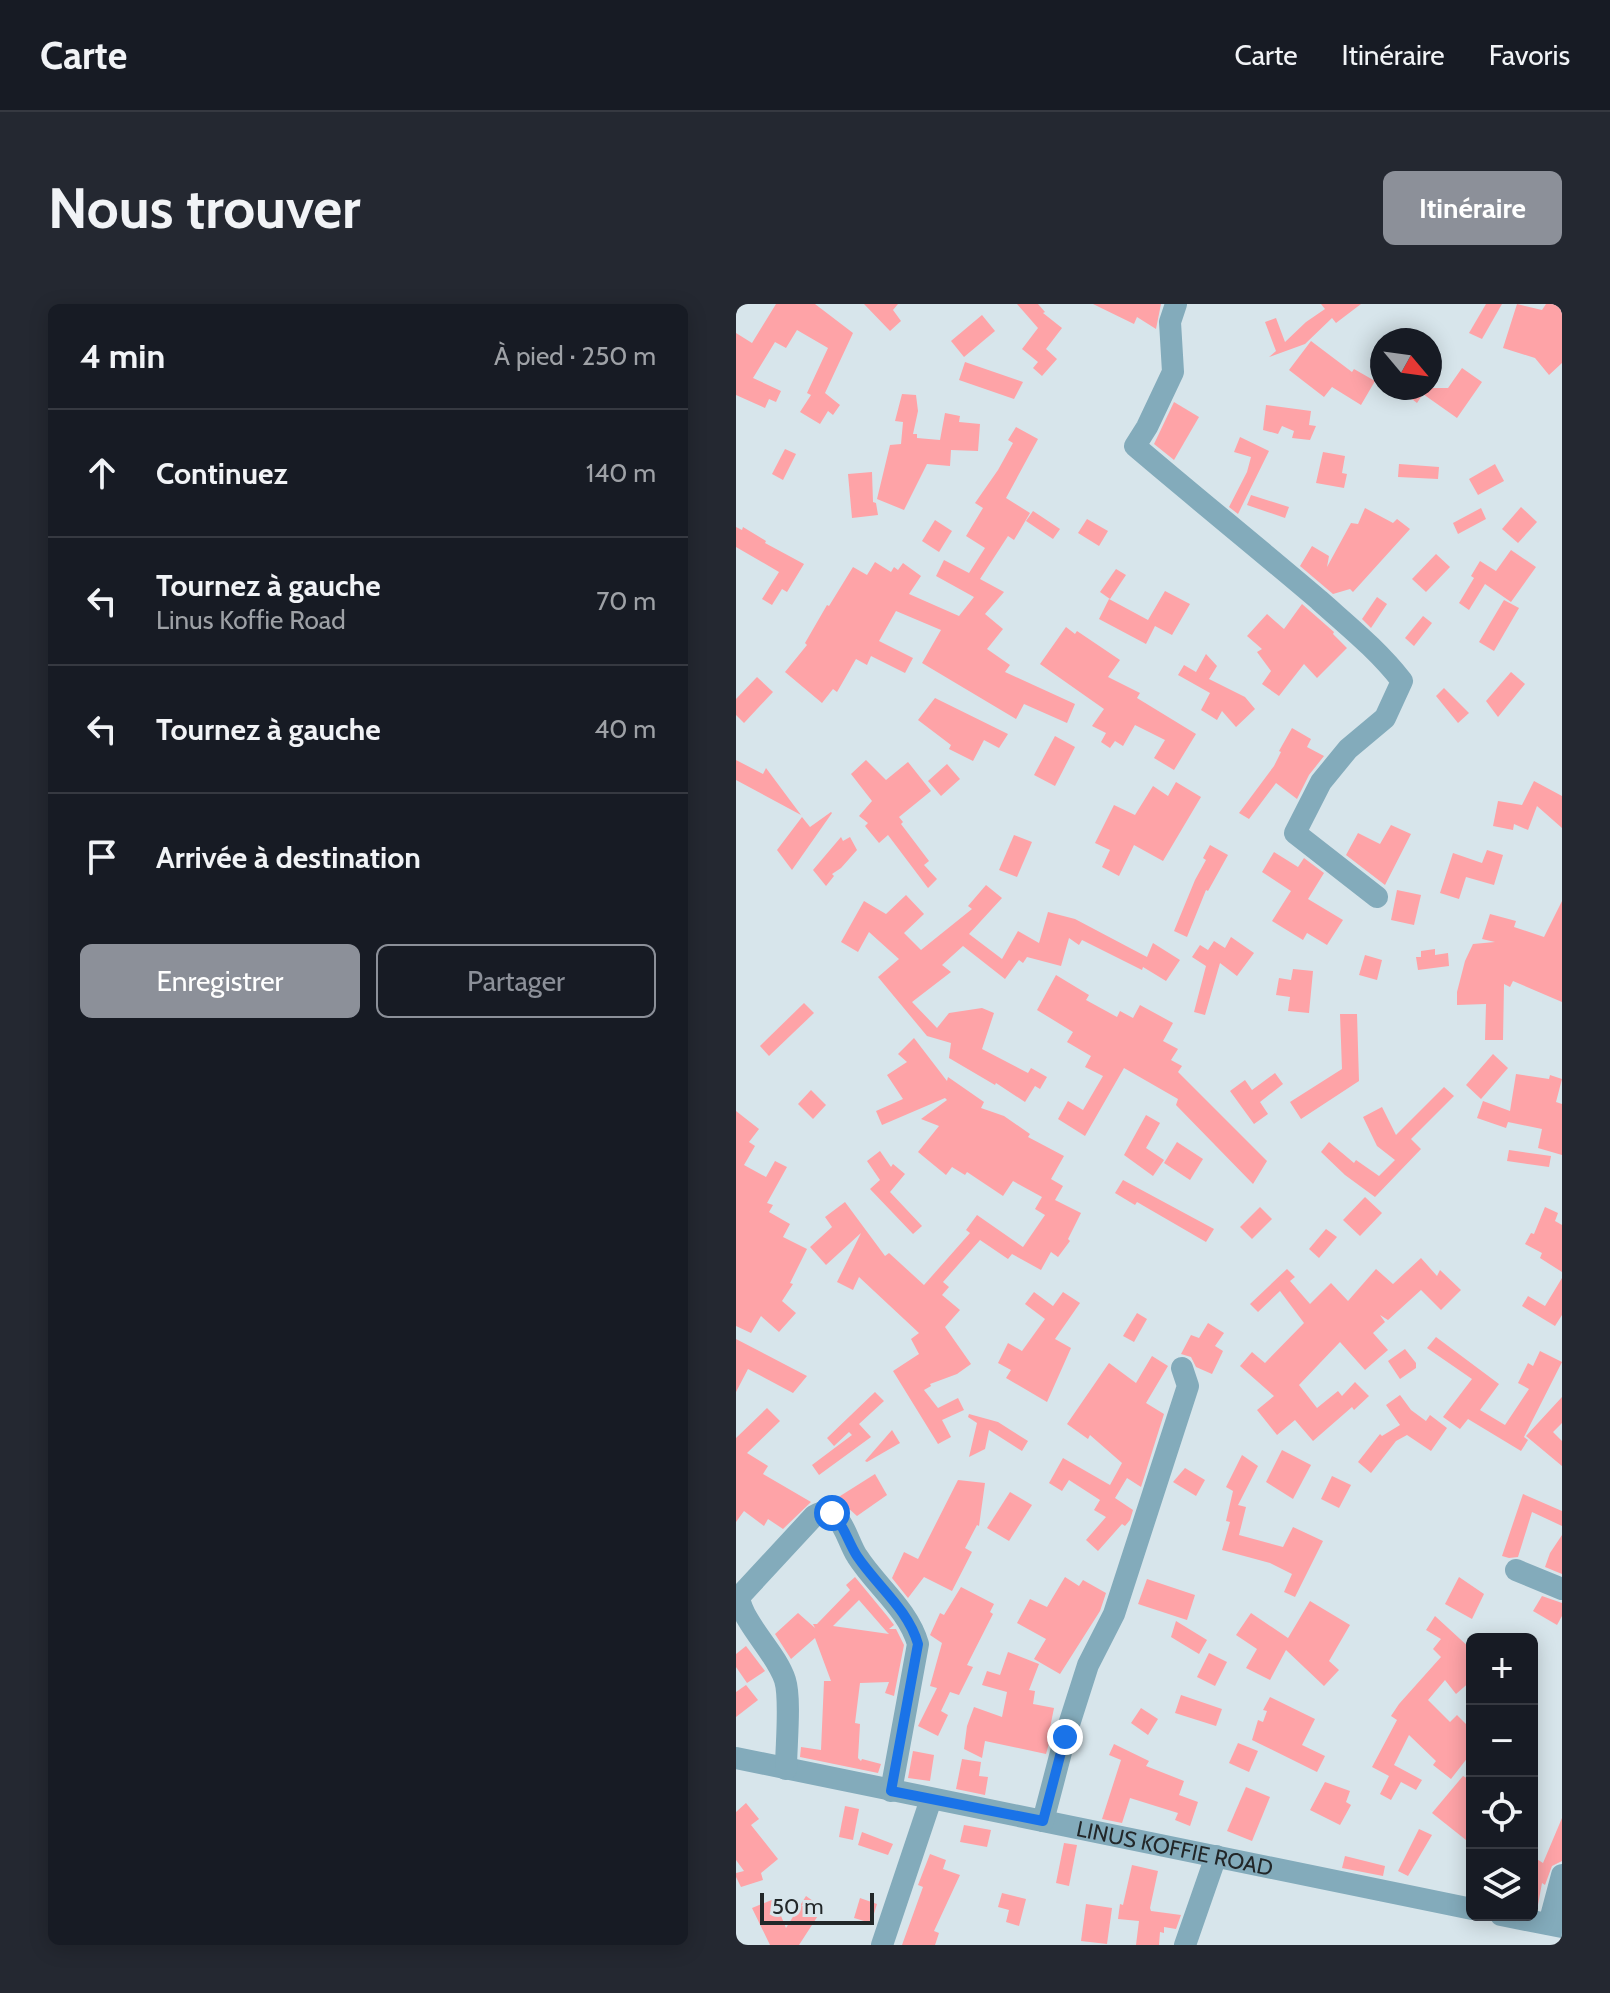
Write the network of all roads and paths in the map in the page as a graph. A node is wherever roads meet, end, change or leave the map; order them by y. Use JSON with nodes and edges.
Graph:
{"nodes":[{"id":1,"x":1176,"y":304,"type":"edge"},
{"id":2,"x":1377,"y":897,"type":"dead end"},
{"id":3,"x":1182,"y":1368,"type":"dead end"},
{"id":4,"x":1516,"y":1570,"type":"dead end"},
{"id":5,"x":1562,"y":1589,"type":"edge"},
{"id":6,"x":736,"y":1758,"type":"edge"},
{"id":7,"x":786,"y":1769,"type":"junction"},
{"id":8,"x":891,"y":1791,"type":"junction"},
{"id":9,"x":931,"y":1799,"type":"junction"},
{"id":10,"x":1043,"y":1821,"type":"junction"},
{"id":11,"x":1216,"y":1856,"type":"junction"},
{"id":12,"x":1562,"y":1875,"type":"edge"},
{"id":13,"x":1466,"y":1908,"type":"edge"},
{"id":14,"x":1530,"y":1921,"type":"edge"},
{"id":15,"x":1555,"y":1926,"type":"edge"},
{"id":16,"x":882,"y":1945,"type":"edge"},
{"id":17,"x":1185,"y":1945,"type":"edge"}],
"edges":[{"from":1,"to":2,"type":"street"},
{"from":3,"to":10,"type":"street"},
{"from":4,"to":5,"type":"street"},
{"from":6,"to":7,"type":"street","name":"LINUS KOFFIE ROAD"},
{"from":7,"to":8,"type":"street","name":"LINUS KOFFIE ROAD"},
{"from":7,"to":8,"type":"street"},
{"from":8,"to":9,"type":"street","name":"LINUS KOFFIE ROAD"},
{"from":9,"to":10,"type":"street","name":"LINUS KOFFIE ROAD"},
{"from":9,"to":16,"type":"street"},
{"from":10,"to":11,"type":"street","name":"LINUS KOFFIE ROAD"},
{"from":11,"to":13,"type":"street","name":"LINUS KOFFIE ROAD"},
{"from":11,"to":17,"type":"street"},
{"from":12,"to":15,"type":"street"},
{"from":14,"to":15,"type":"street"}]}
